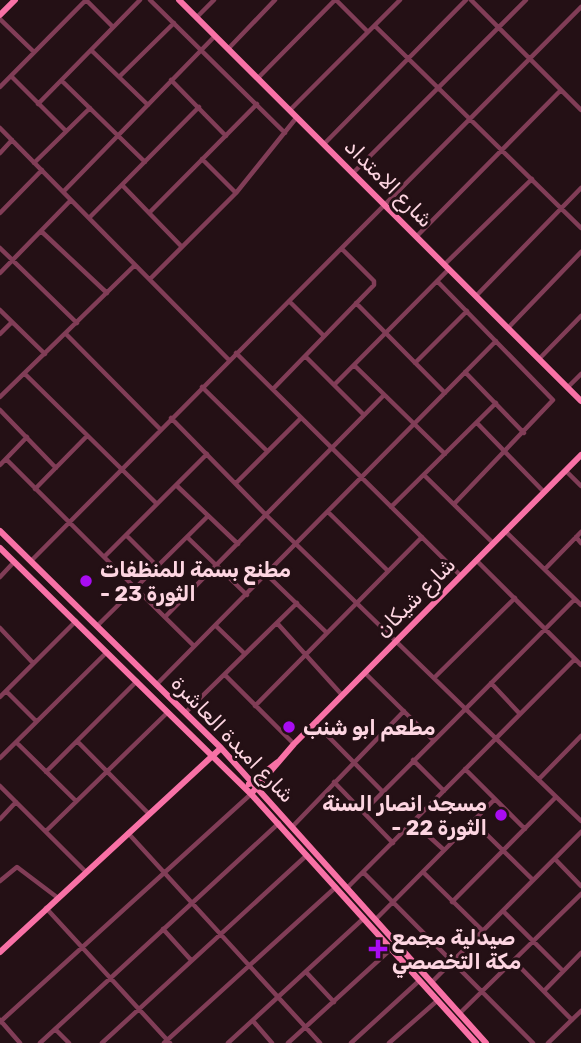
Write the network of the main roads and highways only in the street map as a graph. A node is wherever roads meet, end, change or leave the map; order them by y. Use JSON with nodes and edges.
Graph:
{"nodes":[{"id":1,"x":15,"y":0,"type":"edge"},
{"id":2,"x":179,"y":0,"type":"edge"},
{"id":3,"x":0,"y":17,"type":"edge"},
{"id":4,"x":581,"y":398,"type":"edge"},
{"id":5,"x":580,"y":455,"type":"edge"},
{"id":6,"x":0,"y":531,"type":"edge"},
{"id":7,"x":0,"y":548,"type":"edge"},
{"id":8,"x":105,"y":634,"type":"junction"},
{"id":9,"x":97,"y":642,"type":"junction"},
{"id":10,"x":221,"y":748,"type":"junction"},
{"id":11,"x":213,"y":756,"type":"junction"},
{"id":12,"x":278,"y":762,"type":"junction"},
{"id":13,"x":252,"y":781,"type":"junction"},
{"id":14,"x":245,"y":788,"type":"junction"},
{"id":15,"x":258,"y":788,"type":"junction"},
{"id":16,"x":251,"y":794,"type":"junction"},
{"id":17,"x":0,"y":952,"type":"edge"},
{"id":18,"x":482,"y":1042,"type":"edge"}],
"edges":[{"from":1,"to":3,"type":"main road"},
{"from":2,"to":4,"type":"main road","name":"شارع الامتداد"},
{"from":5,"to":12,"type":"main road","name":"شارع شيكان"},
{"from":6,"to":8,"type":"main road","name":"شارع امبدة العاشرة"},
{"from":7,"to":9,"type":"main road","name":"شارع امبدة العاشرة"},
{"from":8,"to":9,"type":"main road"},
{"from":8,"to":10,"type":"main road","name":"شارع امبدة العاشرة"},
{"from":9,"to":11,"type":"main road","name":"شارع امبدة العاشرة"},
{"from":10,"to":11,"type":"main road"},
{"from":10,"to":13,"type":"main road","name":"شارع امبدة العاشرة"},
{"from":11,"to":14,"type":"main road","name":"شارع امبدة العاشرة"},
{"from":11,"to":17,"type":"main road"},
{"from":12,"to":13,"type":"main road","name":"شارع شيكان"},
{"from":12,"to":15,"type":"main road","name":"شارع شيكان"},
{"from":13,"to":14,"type":"main road","name":"شارع شيكان"},
{"from":13,"to":15,"type":"main road","name":"شارع امبدة العاشرة"},
{"from":14,"to":16,"type":"main road","name":"شارع امبدة العاشرة"},
{"from":15,"to":16,"type":"main road","name":"شارع شيكان"},
{"from":15,"to":18,"type":"main road","name":"شارع امبدة العاشرة"},
{"from":16,"to":18,"type":"main road","name":"شارع امبدة العاشرة"}]}
